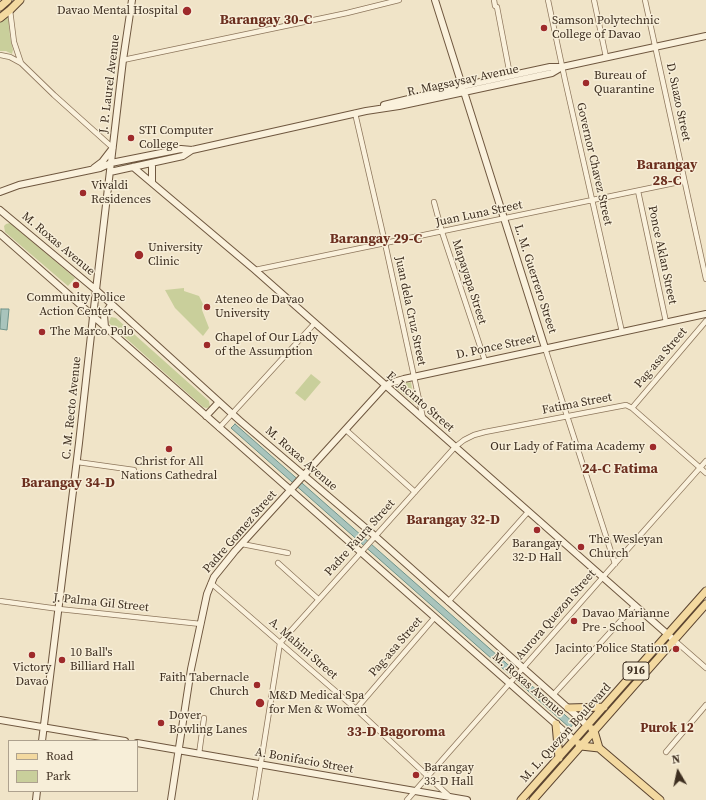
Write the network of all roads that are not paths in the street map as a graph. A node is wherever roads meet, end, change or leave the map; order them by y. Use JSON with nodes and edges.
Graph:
{"nodes":[{"id":1,"x":8,"y":0,"type":"edge"},
{"id":2,"x":20,"y":0,"type":"edge"},
{"id":3,"x":132,"y":0,"type":"edge"},
{"id":4,"x":371,"y":0,"type":"edge"},
{"id":5,"x":399,"y":0,"type":"edge"},
{"id":6,"x":435,"y":0,"type":"edge"},
{"id":7,"x":494,"y":0,"type":"edge"},
{"id":8,"x":548,"y":0,"type":"edge"},
{"id":9,"x":594,"y":0,"type":"edge"},
{"id":10,"x":645,"y":0,"type":"edge"},
{"id":11,"x":372,"y":6,"type":"junction"},
{"id":12,"x":0,"y":7,"type":"edge"},
{"id":13,"x":10,"y":10,"type":"junction"},
{"id":14,"x":0,"y":18,"type":"edge"},
{"id":15,"x":706,"y":36,"type":"edge"},
{"id":16,"x":656,"y":46,"type":"junction"},
{"id":17,"x":0,"y":55,"type":"edge"},
{"id":18,"x":606,"y":57,"type":"junction"},
{"id":19,"x":123,"y":60,"type":"junction"},
{"id":20,"x":22,"y":63,"type":"junction"},
{"id":21,"x":562,"y":67,"type":"junction"},
{"id":22,"x":510,"y":75,"type":"junction"},
{"id":23,"x":463,"y":89,"type":"junction"},
{"id":24,"x":355,"y":113,"type":"junction"},
{"id":25,"x":113,"y":149,"type":"junction"},
{"id":26,"x":192,"y":150,"type":"junction"},
{"id":27,"x":126,"y":160,"type":"junction"},
{"id":28,"x":111,"y":163,"type":"junction"},
{"id":29,"x":152,"y":163,"type":"junction"},
{"id":30,"x":133,"y":167,"type":"junction"},
{"id":31,"x":100,"y":168,"type":"junction"},
{"id":32,"x":91,"y":170,"type":"junction"},
{"id":33,"x":110,"y":172,"type":"junction"},
{"id":34,"x":684,"y":181,"type":"junction"},
{"id":35,"x":152,"y":182,"type":"junction"},
{"id":36,"x":638,"y":191,"type":"junction"},
{"id":37,"x":0,"y":192,"type":"edge"},
{"id":38,"x":593,"y":200,"type":"junction"},
{"id":39,"x":434,"y":202,"type":"dead end"},
{"id":40,"x":0,"y":203,"type":"edge"},
{"id":41,"x":0,"y":210,"type":"edge"},
{"id":42,"x":504,"y":219,"type":"junction"},
{"id":43,"x":442,"y":232,"type":"junction"},
{"id":44,"x":0,"y":234,"type":"edge"},
{"id":45,"x":385,"y":243,"type":"junction"},
{"id":46,"x":255,"y":270,"type":"junction"},
{"id":47,"x":706,"y":279,"type":"edge"},
{"id":48,"x":96,"y":290,"type":"junction"},
{"id":49,"x":111,"y":305,"type":"junction"},
{"id":50,"x":706,"y":314,"type":"edge"},
{"id":51,"x":93,"y":317,"type":"junction"},
{"id":52,"x":706,"y":321,"type":"edge"},
{"id":53,"x":666,"y":322,"type":"junction"},
{"id":54,"x":314,"y":324,"type":"junction"},
{"id":55,"x":105,"y":327,"type":"junction"},
{"id":56,"x":622,"y":332,"type":"junction"},
{"id":57,"x":545,"y":348,"type":"junction"},
{"id":58,"x":485,"y":361,"type":"junction"},
{"id":59,"x":414,"y":376,"type":"junction"},
{"id":60,"x":385,"y":386,"type":"junction"},
{"id":61,"x":219,"y":402,"type":"junction"},
{"id":62,"x":632,"y":408,"type":"junction"},
{"id":63,"x":232,"y":414,"type":"junction"},
{"id":64,"x":206,"y":416,"type":"junction"},
{"id":65,"x":567,"y":416,"type":"junction"},
{"id":66,"x":423,"y":419,"type":"junction"},
{"id":67,"x":219,"y":428,"type":"junction"},
{"id":68,"x":346,"y":430,"type":"junction"},
{"id":69,"x":455,"y":447,"type":"junction"},
{"id":70,"x":706,"y":461,"type":"edge"},
{"id":71,"x":77,"y":462,"type":"junction"},
{"id":72,"x":700,"y":468,"type":"junction"},
{"id":73,"x":134,"y":470,"type":"dead end"},
{"id":74,"x":706,"y":473,"type":"edge"},
{"id":75,"x":300,"y":480,"type":"junction"},
{"id":76,"x":290,"y":491,"type":"junction"},
{"id":77,"x":415,"y":492,"type":"junction"},
{"id":78,"x":528,"y":512,"type":"junction"},
{"id":79,"x":375,"y":536,"type":"junction"},
{"id":80,"x":242,"y":544,"type":"junction"},
{"id":81,"x":363,"y":550,"type":"junction"},
{"id":82,"x":288,"y":553,"type":"dead end"},
{"id":83,"x":278,"y":563,"type":"dead end"},
{"id":84,"x":615,"y":564,"type":"junction"},
{"id":85,"x":602,"y":577,"type":"junction"},
{"id":86,"x":211,"y":583,"type":"junction"},
{"id":87,"x":706,"y":591,"type":"edge"},
{"id":88,"x":318,"y":600,"type":"junction"},
{"id":89,"x":0,"y":601,"type":"edge"},
{"id":90,"x":448,"y":602,"type":"junction"},
{"id":91,"x":706,"y":604,"type":"edge"},
{"id":92,"x":635,"y":606,"type":"junction"},
{"id":93,"x":59,"y":608,"type":"junction"},
{"id":94,"x":435,"y":617,"type":"junction"},
{"id":95,"x":201,"y":624,"type":"junction"},
{"id":96,"x":671,"y":637,"type":"junction"},
{"id":97,"x":280,"y":643,"type":"junction"},
{"id":98,"x":706,"y":668,"type":"edge"},
{"id":99,"x":523,"y":669,"type":"junction"},
{"id":100,"x":510,"y":684,"type":"junction"},
{"id":101,"x":553,"y":695,"type":"junction"},
{"id":102,"x":706,"y":705,"type":"edge"},
{"id":103,"x":604,"y":707,"type":"junction"},
{"id":104,"x":568,"y":708,"type":"junction"},
{"id":105,"x":356,"y":709,"type":"junction"},
{"id":106,"x":204,"y":718,"type":"dead end"},
{"id":107,"x":0,"y":720,"type":"edge"},
{"id":108,"x":556,"y":724,"type":"junction"},
{"id":109,"x":588,"y":725,"type":"junction"},
{"id":110,"x":44,"y":727,"type":"junction"},
{"id":111,"x":594,"y":731,"type":"junction"},
{"id":112,"x":42,"y":740,"type":"edge"},
{"id":113,"x":119,"y":740,"type":"edge"},
{"id":114,"x":574,"y":740,"type":"junction"},
{"id":115,"x":138,"y":743,"type":"edge"},
{"id":116,"x":581,"y":746,"type":"junction"},
{"id":117,"x":600,"y":748,"type":"junction"},
{"id":118,"x":179,"y":751,"type":"junction"},
{"id":119,"x":666,"y":752,"type":"dead end"},
{"id":120,"x":199,"y":754,"type":"junction"},
{"id":121,"x":559,"y":758,"type":"junction"},
{"id":122,"x":260,"y":764,"type":"junction"},
{"id":123,"x":428,"y":776,"type":"junction"},
{"id":124,"x":415,"y":791,"type":"junction"},
{"id":125,"x":450,"y":797,"type":"junction"},
{"id":126,"x":171,"y":800,"type":"edge"},
{"id":127,"x":255,"y":800,"type":"edge"},
{"id":128,"x":407,"y":800,"type":"edge"},
{"id":129,"x":467,"y":800,"type":"edge"},
{"id":130,"x":522,"y":800,"type":"edge"},
{"id":131,"x":533,"y":800,"type":"edge"},
{"id":132,"x":660,"y":800,"type":"edge"}],
"edges":[{"from":1,"to":12,"type":"main road"},
{"from":2,"to":13,"type":"main road"},
{"from":3,"to":19,"type":"main road","name":"J. P. Laurel Avenue"},
{"from":4,"to":11,"type":"street"},
{"from":5,"to":11,"type":"street"},
{"from":6,"to":23,"type":"main road","name":"L. M. Guerrero Street"},
{"from":7,"to":22,"type":"street"},
{"from":8,"to":21,"type":"street","name":"Governor Chavez Street"},
{"from":9,"to":18,"type":"street"},
{"from":10,"to":16,"type":"street","name":"D. Suazo Street"},
{"from":11,"to":19,"type":"street"},
{"from":13,"to":14,"type":"main road"},
{"from":13,"to":20,"type":"street"},
{"from":15,"to":16,"type":"main road","name":"R. Magsaysay Avenue"},
{"from":16,"to":18,"type":"main road","name":"R. Magsaysay Avenue"},
{"from":16,"to":34,"type":"street","name":"D. Suazo Street"},
{"from":17,"to":20,"type":"street"},
{"from":18,"to":21,"type":"main road","name":"R. Magsaysay Avenue"},
{"from":19,"to":25,"type":"main road","name":"J. P. Laurel Avenue"},
{"from":20,"to":25,"type":"street"},
{"from":21,"to":22,"type":"main road","name":"R. Magsaysay Avenue"},
{"from":21,"to":23,"type":"main road","name":"R. Magsaysay Avenue"},
{"from":21,"to":38,"type":"street","name":"Governor Chavez Street"},
{"from":22,"to":23,"type":"main road","name":"R. Magsaysay Avenue"},
{"from":23,"to":24,"type":"main road","name":"R. Magsaysay Avenue"},
{"from":23,"to":42,"type":"main road","name":"L. M. Guerrero Street"},
{"from":24,"to":26,"type":"main road","name":"R. Magsaysay Avenue"},
{"from":24,"to":45,"type":"street","name":"Juan dela Cruz Street"},
{"from":25,"to":27,"type":"main road"},
{"from":25,"to":28,"type":"main road","name":"J. P. Laurel Avenue"},
{"from":25,"to":32,"type":"main road"},
{"from":26,"to":27,"type":"main road","name":"R. Magsaysay Avenue"},
{"from":26,"to":29,"type":"main road","name":"R. Magsaysay Avenue"},
{"from":27,"to":28,"type":"main road","name":"R. Magsaysay Avenue"},
{"from":28,"to":31,"type":"main road","name":"R. Magsaysay Avenue"},
{"from":28,"to":33,"type":"main road","name":"J. P. Laurel Avenue"},
{"from":29,"to":30,"type":"main road","name":"R. Magsaysay Avenue"},
{"from":29,"to":35,"type":"main road"},
{"from":30,"to":33,"type":"main road","name":"R. Magsaysay Avenue"},
{"from":30,"to":35,"type":"main road","name":"E. Jacinto Street"},
{"from":31,"to":32,"type":"main road","name":"R. Magsaysay Avenue"},
{"from":31,"to":33,"type":"main road"},
{"from":32,"to":37,"type":"main road","name":"R. Magsaysay Avenue"},
{"from":33,"to":48,"type":"main road","name":"C. M. Recto Avenue"},
{"from":34,"to":36,"type":"street","name":"Juan Luna Street"},
{"from":34,"to":47,"type":"street","name":"D. Suazo Street"},
{"from":35,"to":46,"type":"main road","name":"E. Jacinto Street"},
{"from":36,"to":38,"type":"street","name":"Juan Luna Street"},
{"from":36,"to":53,"type":"street","name":"Ponce Aklan Street"},
{"from":38,"to":42,"type":"street","name":"Juan Luna Street"},
{"from":38,"to":56,"type":"street","name":"Governor Chavez Street"},
{"from":39,"to":43,"type":"street","name":"Mapayapa Street"},
{"from":40,"to":41,"type":"main road"},
{"from":41,"to":48,"type":"main road","name":"M. Roxas Avenue"},
{"from":42,"to":43,"type":"street","name":"Juan Luna Street"},
{"from":42,"to":57,"type":"main road","name":"L. M. Guerrero Street"},
{"from":43,"to":45,"type":"street","name":"Juan Luna Street"},
{"from":43,"to":58,"type":"street","name":"Mapayapa Street"},
{"from":44,"to":51,"type":"main road","name":"M. Roxas Avenue"},
{"from":45,"to":46,"type":"street","name":"Juan Luna Street"},
{"from":45,"to":59,"type":"street","name":"Juan dela Cruz Street"},
{"from":46,"to":54,"type":"main road","name":"E. Jacinto Street"},
{"from":48,"to":49,"type":"main road","name":"M. Roxas Avenue"},
{"from":48,"to":51,"type":"main road","name":"C. M. Recto Avenue"},
{"from":49,"to":55,"type":"main road"},
{"from":49,"to":61,"type":"main road","name":"M. Roxas Avenue"},
{"from":50,"to":53,"type":"main road","name":"D. Ponce Street"},
{"from":51,"to":55,"type":"main road","name":"M. Roxas Avenue"},
{"from":51,"to":71,"type":"main road","name":"C. M. Recto Avenue"},
{"from":52,"to":62,"type":"street","name":"Pag-asa Street"},
{"from":53,"to":56,"type":"main road","name":"D. Ponce Street"},
{"from":54,"to":60,"type":"main road","name":"E. Jacinto Street"},
{"from":54,"to":63,"type":"street"},
{"from":55,"to":64,"type":"main road","name":"M. Roxas Avenue"},
{"from":56,"to":57,"type":"main road","name":"D. Ponce Street"},
{"from":57,"to":58,"type":"main road","name":"D. Ponce Street"},
{"from":57,"to":65,"type":"street","name":"L. M. Guerrero Street"},
{"from":58,"to":59,"type":"main road","name":"D. Ponce Street"},
{"from":59,"to":60,"type":"main road","name":"D. Ponce Street"},
{"from":59,"to":66,"type":"street","name":"Juan dela Cruz Street"},
{"from":60,"to":66,"type":"main road","name":"E. Jacinto Street"},
{"from":60,"to":68,"type":"main road","name":"Padre Gomez Street"},
{"from":61,"to":63,"type":"main road","name":"M. Roxas Avenue"},
{"from":61,"to":64,"type":"main road"},
{"from":62,"to":65,"type":"street","name":"Fatima Street"},
{"from":62,"to":72,"type":"street"},
{"from":63,"to":67,"type":"street"},
{"from":63,"to":75,"type":"main road","name":"M. Roxas Avenue"},
{"from":64,"to":67,"type":"main road","name":"M. Roxas Avenue"},
{"from":65,"to":69,"type":"street","name":"Fatima Street"},
{"from":65,"to":84,"type":"street","name":"L. M. Guerrero Street"},
{"from":66,"to":69,"type":"main road","name":"E. Jacinto Street"},
{"from":67,"to":76,"type":"main road","name":"M. Roxas Avenue"},
{"from":68,"to":75,"type":"main road","name":"Padre Gomez Street"},
{"from":68,"to":77,"type":"street"},
{"from":69,"to":77,"type":"street","name":"Padre Faura Street"},
{"from":69,"to":78,"type":"main road","name":"E. Jacinto Street"},
{"from":70,"to":72,"type":"street","name":"Aurora Quezon Street"},
{"from":71,"to":73,"type":"street"},
{"from":71,"to":93,"type":"main road","name":"C. M. Recto Avenue"},
{"from":72,"to":74,"type":"street"},
{"from":72,"to":84,"type":"street","name":"Aurora Quezon Street"},
{"from":75,"to":76,"type":"main road","name":"Padre Gomez Street"},
{"from":75,"to":79,"type":"main road","name":"M. Roxas Avenue"},
{"from":76,"to":80,"type":"main road","name":"Padre Gomez Street"},
{"from":76,"to":81,"type":"main road","name":"M. Roxas Avenue"},
{"from":77,"to":79,"type":"street","name":"Padre Faura Street"},
{"from":78,"to":85,"type":"main road","name":"E. Jacinto Street"},
{"from":78,"to":90,"type":"street"},
{"from":79,"to":81,"type":"street","name":"Padre Faura Street"},
{"from":79,"to":90,"type":"main road","name":"M. Roxas Avenue"},
{"from":80,"to":82,"type":"street"},
{"from":80,"to":86,"type":"main road","name":"Padre Gomez Street"},
{"from":81,"to":88,"type":"street","name":"Padre Faura Street"},
{"from":81,"to":94,"type":"main road","name":"M. Roxas Avenue"},
{"from":83,"to":88,"type":"street"},
{"from":84,"to":85,"type":"street","name":"Aurora Quezon Street"},
{"from":85,"to":92,"type":"main road","name":"E. Jacinto Street"},
{"from":85,"to":99,"type":"street","name":"Aurora Quezon Street"},
{"from":86,"to":95,"type":"main road","name":"Padre Gomez Street"},
{"from":86,"to":97,"type":"street","name":"A. Mabini Street"},
{"from":87,"to":96,"type":"main road","name":"M. L. Quezon Boulevard","number":"916"},
{"from":88,"to":97,"type":"street","name":"Padre Faura Street"},
{"from":89,"to":93,"type":"street","name":"J. Palma Gil Street"},
{"from":90,"to":99,"type":"main road","name":"M. Roxas Avenue"},
{"from":91,"to":96,"type":"main road","name":"M. L. Quezon Boulevard","number":"916"},
{"from":92,"to":96,"type":"main road","name":"E. Jacinto Street"},
{"from":92,"to":101,"type":"street"},
{"from":93,"to":95,"type":"street","name":"J. Palma Gil Street"},
{"from":93,"to":110,"type":"main road","name":"C. M. Recto Avenue"},
{"from":94,"to":100,"type":"main road","name":"M. Roxas Avenue"},
{"from":94,"to":105,"type":"street","name":"Pag-asa Street"},
{"from":95,"to":118,"type":"main road","name":"Padre Gomez Street"},
{"from":96,"to":98,"type":"street"},
{"from":96,"to":103,"type":"main road","name":"M. L. Quezon Boulevard","number":"916"},
{"from":96,"to":111,"type":"main road","name":"M. L. Quezon Boulevard","number":"916"},
{"from":97,"to":105,"type":"street","name":"A. Mabini Street"},
{"from":97,"to":122,"type":"street"},
{"from":99,"to":100,"type":"street","name":"Aurora Quezon Street"},
{"from":99,"to":101,"type":"main road","name":"M. Roxas Avenue"},
{"from":100,"to":108,"type":"main road","name":"M. Roxas Avenue"},
{"from":100,"to":123,"type":"street","name":"Aurora Quezon Street"},
{"from":101,"to":104,"type":"main road","name":"M. Roxas Avenue"},
{"from":102,"to":119,"type":"street"},
{"from":103,"to":104,"type":"main road"},
{"from":103,"to":109,"type":"main road","name":"M. L. Quezon Boulevard","number":"916"},
{"from":104,"to":109,"type":"main road","name":"M. Roxas Avenue"},
{"from":105,"to":123,"type":"street","name":"A. Mabini Street"},
{"from":106,"to":120,"type":"street"},
{"from":107,"to":110,"type":"main road"},
{"from":108,"to":114,"type":"main road","name":"M. Roxas Avenue"},
{"from":108,"to":121,"type":"main road"},
{"from":109,"to":111,"type":"main road"},
{"from":109,"to":114,"type":"main road","name":"M. L. Quezon Boulevard","number":"916"},
{"from":110,"to":112,"type":"main road","name":"C. M. Recto Avenue"},
{"from":110,"to":113,"type":"main road"},
{"from":111,"to":116,"type":"main road","name":"M. L. Quezon Boulevard","number":"916"},
{"from":111,"to":117,"type":"main road"},
{"from":114,"to":116,"type":"main road"},
{"from":114,"to":121,"type":"main road","name":"M. L. Quezon Boulevard","number":"916"},
{"from":115,"to":118,"type":"main road","name":"A. Bonifacio Street"},
{"from":116,"to":117,"type":"main road"},
{"from":116,"to":131,"type":"main road","name":"M. L. Quezon Boulevard","number":"916"},
{"from":117,"to":132,"type":"main road"},
{"from":118,"to":120,"type":"main road","name":"A. Bonifacio Street"},
{"from":118,"to":126,"type":"main road","name":"Padre Gomez Street"},
{"from":120,"to":122,"type":"main road","name":"A. Bonifacio Street"},
{"from":121,"to":130,"type":"main road","name":"M. L. Quezon Boulevard","number":"916"},
{"from":122,"to":124,"type":"main road","name":"A. Bonifacio Street"},
{"from":122,"to":127,"type":"street"},
{"from":123,"to":124,"type":"street","name":"Aurora Quezon Street"},
{"from":123,"to":125,"type":"street","name":"A. Mabini Street"},
{"from":124,"to":125,"type":"main road","name":"A. Bonifacio Street"},
{"from":124,"to":128,"type":"street","name":"Aurora Quezon Street"},
{"from":125,"to":129,"type":"main road","name":"A. Bonifacio Street"}]}
